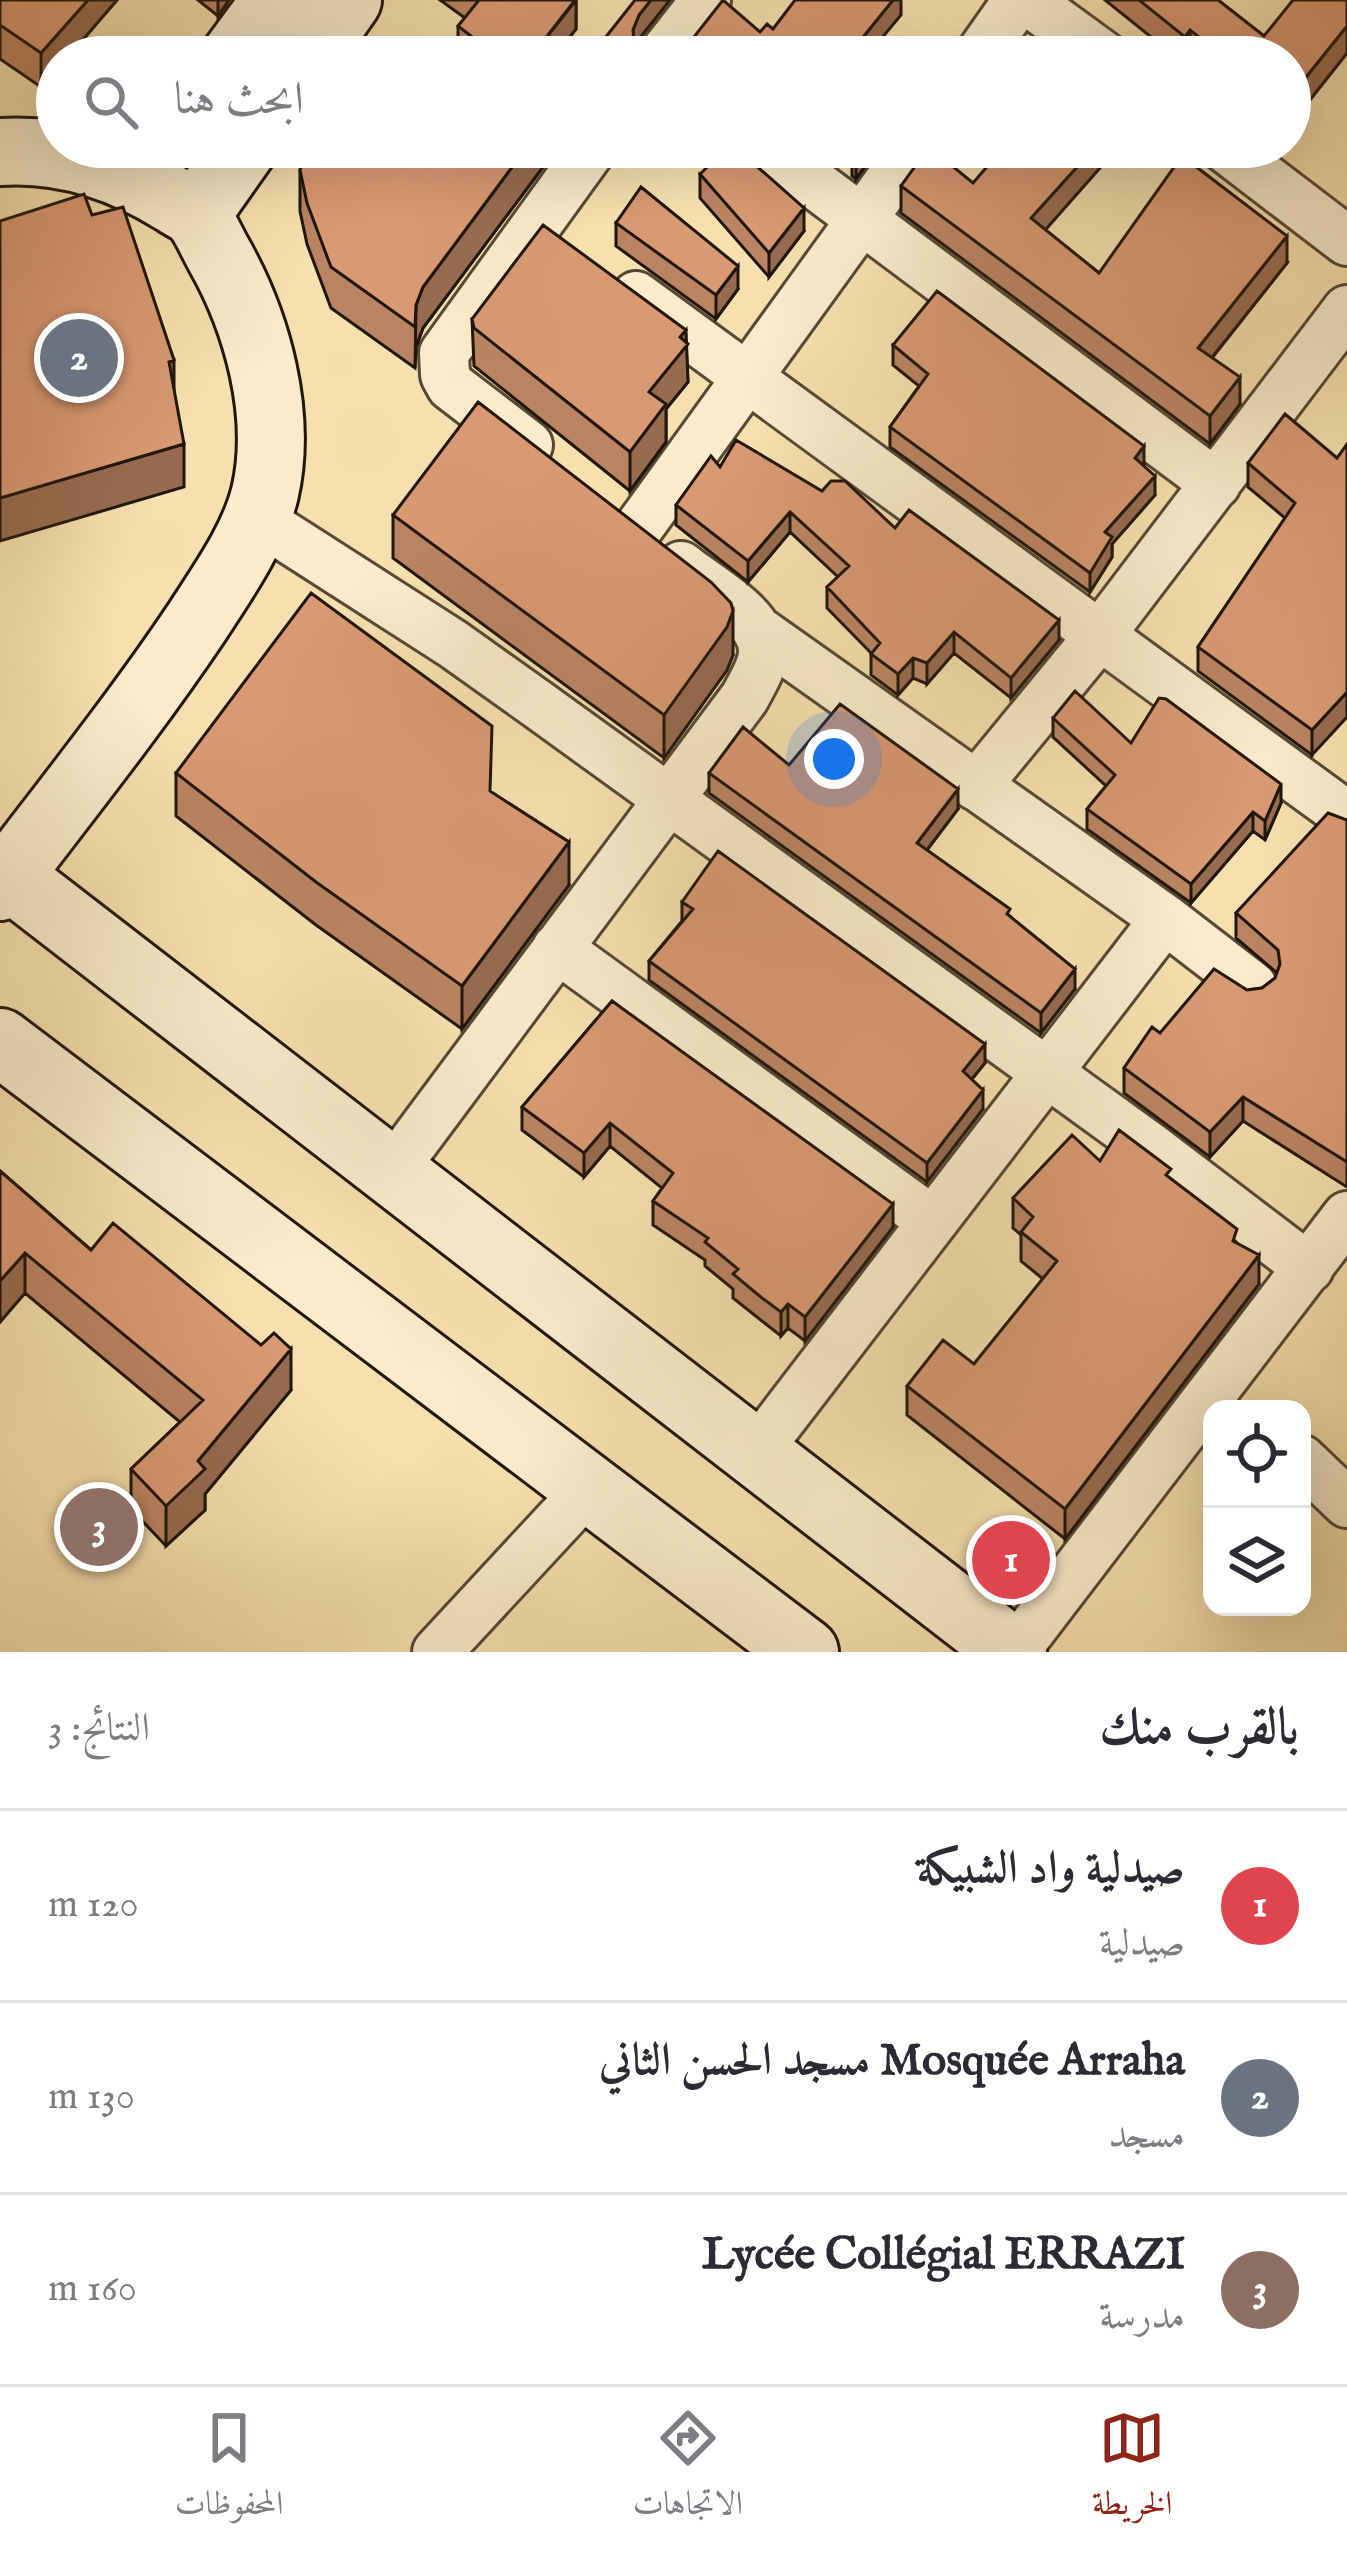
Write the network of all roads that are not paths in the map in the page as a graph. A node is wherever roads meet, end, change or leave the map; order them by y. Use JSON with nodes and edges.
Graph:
{"nodes":[{"id":1,"x":276,"y":0,"type":"edge"},
{"id":2,"x":348,"y":0,"type":"edge"},
{"id":3,"x":706,"y":0,"type":"edge"},
{"id":4,"x":1018,"y":0,"type":"edge"},
{"id":5,"x":1028,"y":0,"type":"edge"},
{"id":6,"x":249,"y":36,"type":"edge"},
{"id":7,"x":323,"y":36,"type":"edge"},
{"id":8,"x":678,"y":36,"type":"edge"},
{"id":9,"x":993,"y":36,"type":"edge"},
{"id":10,"x":1077,"y":36,"type":"edge"},
{"id":11,"x":36,"y":149,"type":"edge"},
{"id":12,"x":0,"y":152,"type":"edge"},
{"id":13,"x":118,"y":168,"type":"edge"},
{"id":14,"x":197,"y":168,"type":"edge"},
{"id":15,"x":576,"y":168,"type":"edge"},
{"id":16,"x":793,"y":168,"type":"edge"},
{"id":17,"x":899,"y":168,"type":"edge"},
{"id":18,"x":1251,"y":168,"type":"edge"},
{"id":19,"x":168,"y":181,"type":"edge"},
{"id":20,"x":863,"y":220,"type":"junction"},
{"id":21,"x":535,"y":222,"type":"junction"},
{"id":22,"x":1347,"y":241,"type":"edge"},
{"id":23,"x":1347,"y":310,"type":"edge"},
{"id":24,"x":747,"y":376,"type":"junction"},
{"id":25,"x":1216,"y":484,"type":"junction"},
{"id":26,"x":601,"y":502,"type":"junction"},
{"id":27,"x":255,"y":517,"type":"junction"},
{"id":28,"x":757,"y":630,"type":"junction"},
{"id":29,"x":1100,"y":635,"type":"junction"},
{"id":30,"x":976,"y":786,"type":"junction"},
{"id":31,"x":667,"y":798,"type":"junction"},
{"id":32,"x":1347,"y":816,"type":"edge"},
{"id":33,"x":3,"y":877,"type":"edge"},
{"id":34,"x":1165,"y":919,"type":"junction"},
{"id":35,"x":557,"y":948,"type":"junction"},
{"id":36,"x":1252,"y":986,"type":"edge"},
{"id":37,"x":0,"y":1042,"type":"edge"},
{"id":38,"x":1048,"y":1076,"type":"junction"},
{"id":39,"x":392,"y":1172,"type":"junction"},
{"id":40,"x":1347,"y":1216,"type":"edge"},
{"id":41,"x":931,"y":1220,"type":"junction"},
{"id":42,"x":1309,"y":1268,"type":"junction"},
{"id":43,"x":1218,"y":1400,"type":"edge"},
{"id":44,"x":1203,"y":1421,"type":"edge"},
{"id":45,"x":756,"y":1452,"type":"junction"},
{"id":46,"x":1311,"y":1464,"type":"edge"},
{"id":47,"x":1311,"y":1469,"type":"edge"},
{"id":48,"x":1347,"y":1478,"type":"edge"},
{"id":49,"x":589,"y":1488,"type":"junction"},
{"id":50,"x":1347,"y":1503,"type":"edge"},
{"id":51,"x":437,"y":1652,"type":"edge"},
{"id":52,"x":805,"y":1652,"type":"edge"},
{"id":53,"x":1014,"y":1652,"type":"edge"}],
"edges":[{"from":1,"to":6,"type":"street"},
{"from":2,"to":7,"type":"street"},
{"from":3,"to":8,"type":"street"},
{"from":4,"to":9,"type":"street"},
{"from":5,"to":10,"type":"street"},
{"from":11,"to":12,"type":"street"},
{"from":13,"to":19,"type":"street"},
{"from":14,"to":19,"type":"street"},
{"from":15,"to":21,"type":"street"},
{"from":16,"to":20,"type":"street"},
{"from":17,"to":20,"type":"street"},
{"from":18,"to":22,"type":"street"},
{"from":19,"to":27,"type":"street"},
{"from":20,"to":24,"type":"street"},
{"from":20,"to":25,"type":"street"},
{"from":21,"to":24,"type":"street"},
{"from":21,"to":26,"type":"street"},
{"from":23,"to":25,"type":"street"},
{"from":24,"to":26,"type":"street"},
{"from":24,"to":29,"type":"street"},
{"from":25,"to":29,"type":"street"},
{"from":26,"to":28,"type":"street"},
{"from":27,"to":31,"type":"street"},
{"from":27,"to":33,"type":"street"},
{"from":28,"to":30,"type":"street"},
{"from":28,"to":31,"type":"street"},
{"from":29,"to":30,"type":"street"},
{"from":29,"to":32,"type":"street"},
{"from":30,"to":34,"type":"street"},
{"from":31,"to":35,"type":"street"},
{"from":31,"to":38,"type":"street"},
{"from":33,"to":39,"type":"street"},
{"from":34,"to":36,"type":"street"},
{"from":34,"to":38,"type":"street"},
{"from":35,"to":39,"type":"street"},
{"from":35,"to":41,"type":"street"},
{"from":37,"to":49,"type":"street"},
{"from":38,"to":41,"type":"street"},
{"from":38,"to":42,"type":"street"},
{"from":39,"to":45,"type":"street"},
{"from":40,"to":42,"type":"street"},
{"from":41,"to":45,"type":"street"},
{"from":42,"to":43,"type":"street"},
{"from":44,"to":53,"type":"street"},
{"from":45,"to":53,"type":"street"},
{"from":46,"to":48,"type":"street"},
{"from":47,"to":50,"type":"street"},
{"from":49,"to":51,"type":"street"},
{"from":49,"to":52,"type":"street"}]}
